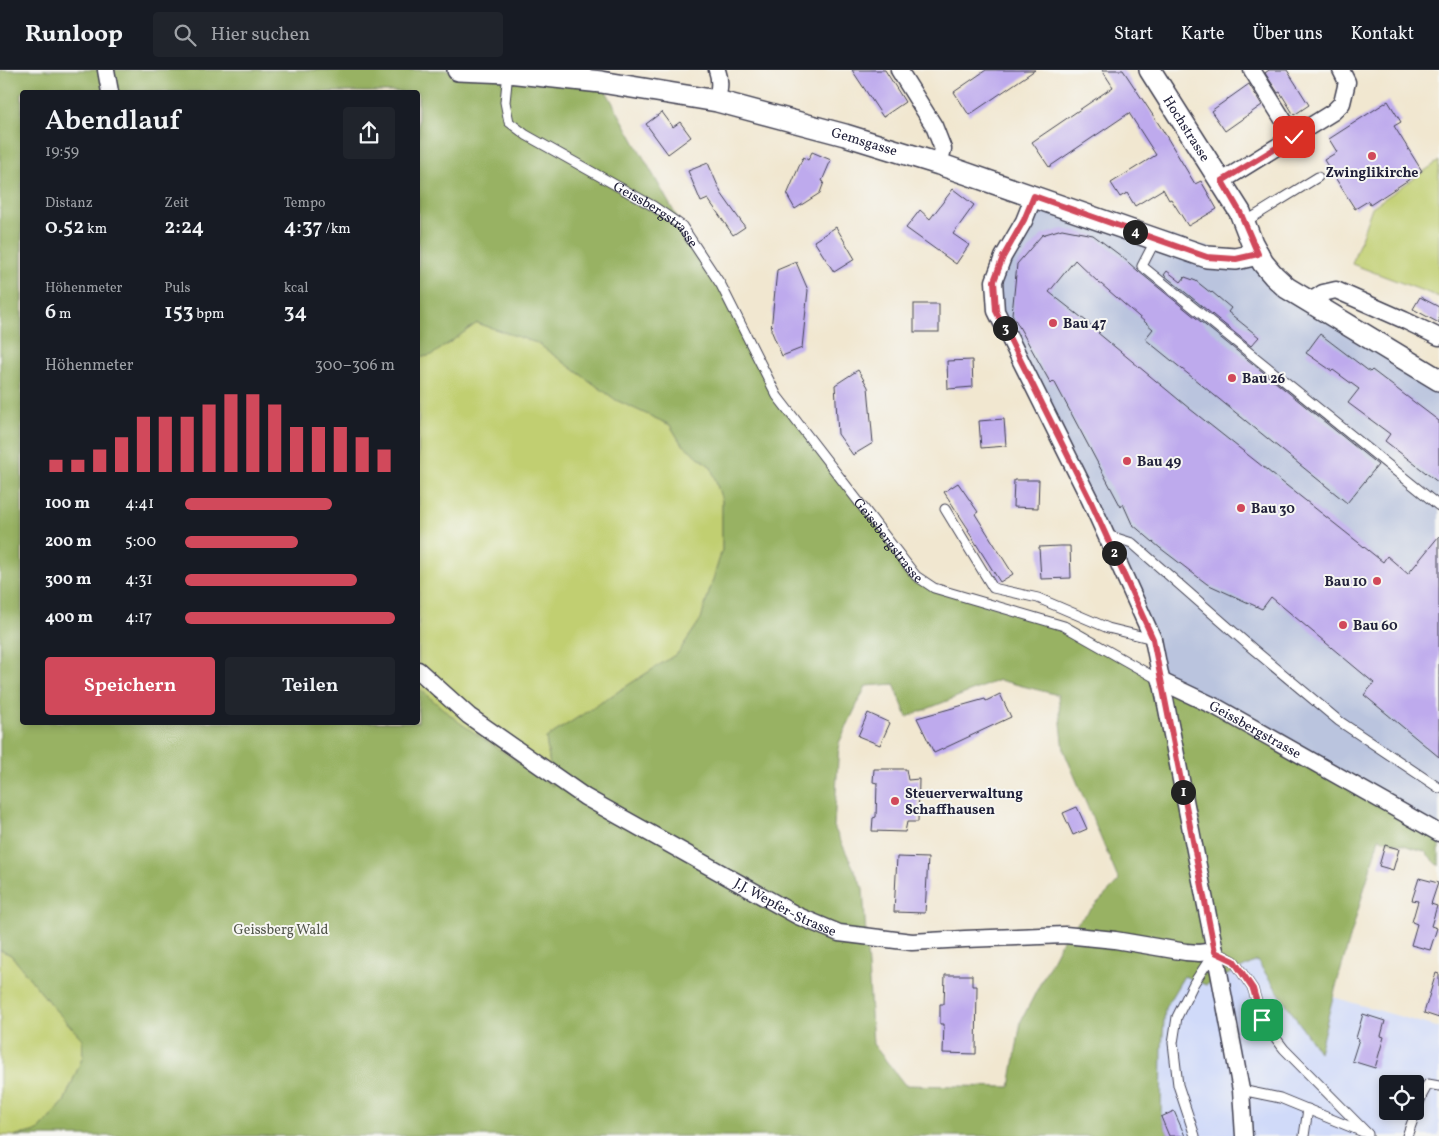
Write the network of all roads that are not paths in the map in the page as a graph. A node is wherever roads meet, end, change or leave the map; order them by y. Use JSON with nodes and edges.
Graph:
{"nodes":[{"id":1,"x":106,"y":70,"type":"edge"},
{"id":2,"x":458,"y":70,"type":"edge"},
{"id":3,"x":716,"y":70,"type":"edge"},
{"id":4,"x":899,"y":70,"type":"edge"},
{"id":5,"x":1150,"y":70,"type":"edge"},
{"id":6,"x":1252,"y":70,"type":"edge"},
{"id":7,"x":1341,"y":70,"type":"edge"},
{"id":8,"x":508,"y":72,"type":"junction"},
{"id":9,"x":601,"y":76,"type":"edge"},
{"id":10,"x":110,"y":90,"type":"edge"},
{"id":11,"x":717,"y":101,"type":"junction"},
{"id":12,"x":1294,"y":137,"type":"junction"},
{"id":13,"x":939,"y":164,"type":"junction"},
{"id":14,"x":1318,"y":177,"type":"dead end"},
{"id":15,"x":1222,"y":181,"type":"junction"},
{"id":16,"x":1034,"y":196,"type":"junction"},
{"id":17,"x":1245,"y":222,"type":"junction"},
{"id":18,"x":1157,"y":239,"type":"junction"},
{"id":19,"x":1258,"y":254,"type":"junction"},
{"id":20,"x":1312,"y":303,"type":"junction"},
{"id":21,"x":1439,"y":337,"type":"edge"},
{"id":22,"x":1439,"y":380,"type":"edge"},
{"id":23,"x":1439,"y":506,"type":"edge"},
{"id":24,"x":945,"y":509,"type":"dead end"},
{"id":25,"x":1105,"y":534,"type":"junction"},
{"id":26,"x":1153,"y":639,"type":"junction"},
{"id":27,"x":420,"y":672,"type":"edge"},
{"id":28,"x":1162,"y":681,"type":"junction"},
{"id":29,"x":1439,"y":788,"type":"edge"},
{"id":30,"x":1439,"y":833,"type":"edge"},
{"id":31,"x":1215,"y":952,"type":"junction"},
{"id":32,"x":1439,"y":1086,"type":"edge"},
{"id":33,"x":1241,"y":1090,"type":"junction"},
{"id":34,"x":1308,"y":1109,"type":"junction"},
{"id":35,"x":1369,"y":1135,"type":"edge"},
{"id":36,"x":1195,"y":1136,"type":"edge"},
{"id":37,"x":1244,"y":1136,"type":"edge"},
{"id":38,"x":1304,"y":1136,"type":"edge"},
{"id":39,"x":1407,"y":1136,"type":"edge"}],
"edges":[{"from":1,"to":10,"type":"street"},
{"from":2,"to":8,"type":"street","name":"Gemsgasse"},
{"from":3,"to":11,"type":"street"},
{"from":4,"to":13,"type":"street"},
{"from":5,"to":15,"type":"street","name":"Hochstrasse"},
{"from":6,"to":12,"type":"street"},
{"from":7,"to":12,"type":"street"},
{"from":8,"to":9,"type":"street","name":"Gemsgasse"},
{"from":8,"to":28,"type":"lane","name":"Geissbergstrasse"},
{"from":9,"to":11,"type":"street","name":"Gemsgasse"},
{"from":11,"to":13,"type":"street","name":"Gemsgasse"},
{"from":12,"to":15,"type":"street"},
{"from":13,"to":16,"type":"street","name":"Gemsgasse"},
{"from":14,"to":17,"type":"lane"},
{"from":15,"to":17,"type":"street","name":"Hochstrasse"},
{"from":16,"to":18,"type":"street","name":"Gemsgasse"},
{"from":16,"to":25,"type":"street"},
{"from":17,"to":19,"type":"street","name":"Hochstrasse"},
{"from":18,"to":19,"type":"street","name":"Gemsgasse"},
{"from":18,"to":23,"type":"lane"},
{"from":19,"to":20,"type":"street","name":"Hochstrasse"},
{"from":20,"to":21,"type":"street"},
{"from":20,"to":22,"type":"street","name":"Hochstrasse"},
{"from":24,"to":26,"type":"lane"},
{"from":25,"to":26,"type":"street"},
{"from":25,"to":29,"type":"lane"},
{"from":26,"to":28,"type":"street"},
{"from":27,"to":31,"type":"street","name":"J.J. Wepfer-Strasse"},
{"from":28,"to":30,"type":"street","name":"Geissbergstrasse"},
{"from":28,"to":31,"type":"street"},
{"from":31,"to":33,"type":"street"},
{"from":31,"to":35,"type":"lane"},
{"from":31,"to":36,"type":"lane"},
{"from":32,"to":39,"type":"lane"},
{"from":33,"to":34,"type":"lane"},
{"from":33,"to":37,"type":"street"},
{"from":34,"to":35,"type":"lane"},
{"from":34,"to":38,"type":"lane"}]}
